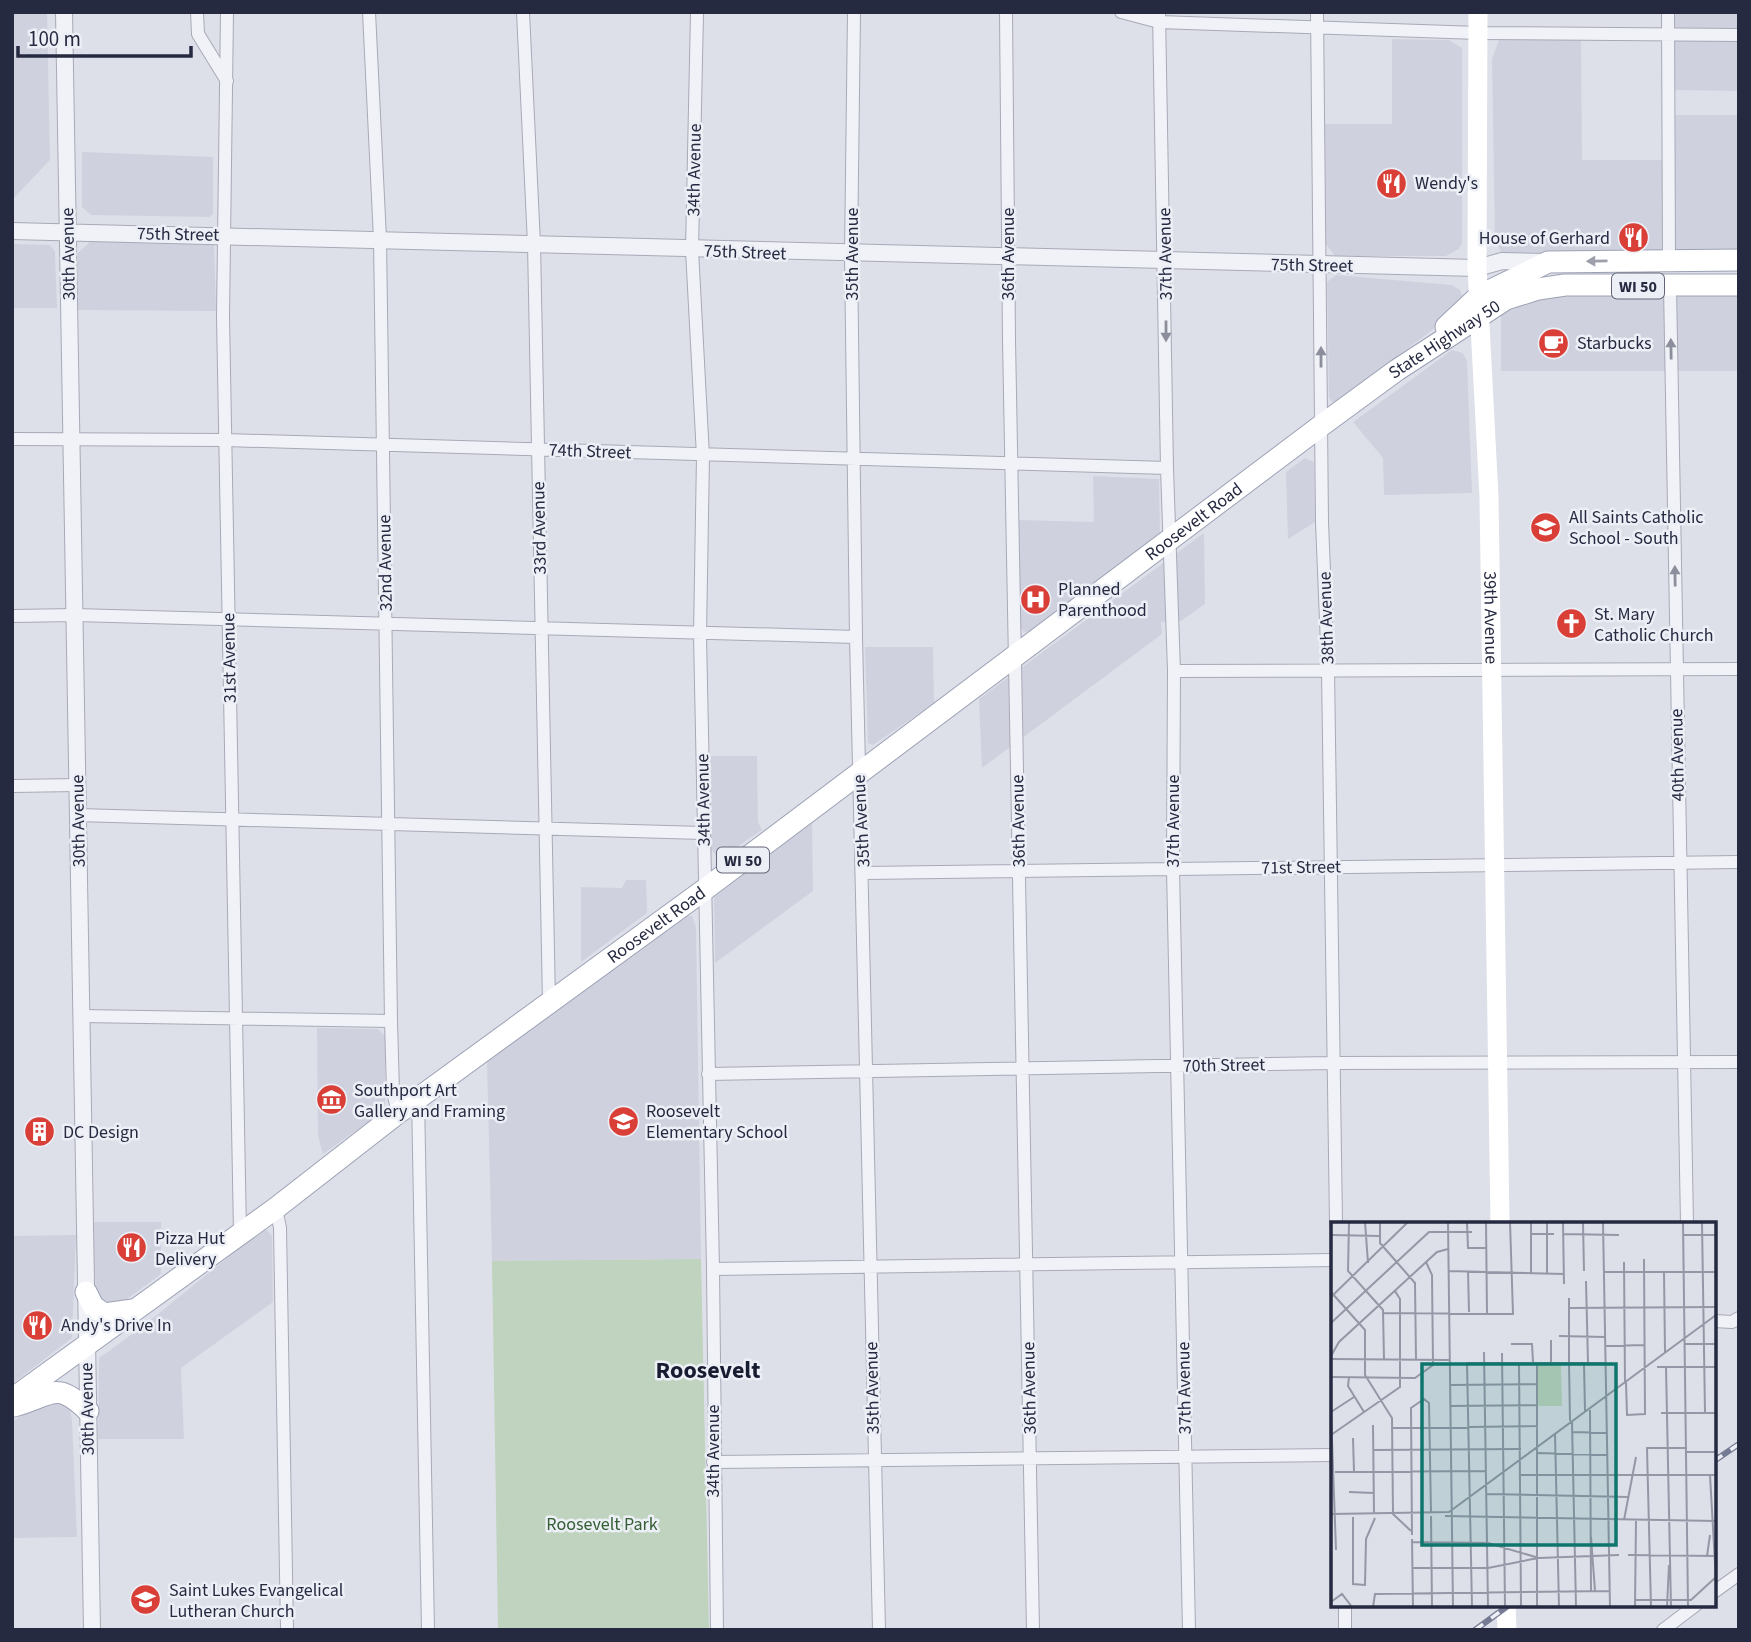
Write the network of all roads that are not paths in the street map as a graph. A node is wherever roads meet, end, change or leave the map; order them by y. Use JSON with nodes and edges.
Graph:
{"nodes":[{"id":1,"x":64,"y":12,"type":"edge"},
{"id":2,"x":197,"y":12,"type":"edge"},
{"id":3,"x":227,"y":12,"type":"edge"},
{"id":4,"x":369,"y":12,"type":"edge"},
{"id":5,"x":523,"y":12,"type":"edge"},
{"id":6,"x":697,"y":12,"type":"edge"},
{"id":7,"x":854,"y":12,"type":"edge"},
{"id":8,"x":1006,"y":12,"type":"edge"},
{"id":9,"x":1121,"y":12,"type":"edge"},
{"id":10,"x":1317,"y":12,"type":"edge"},
{"id":11,"x":1478,"y":12,"type":"edge"},
{"id":12,"x":1668,"y":12,"type":"edge"},
{"id":13,"x":1159,"y":17,"type":"edge"},
{"id":14,"x":1317,"y":27,"type":"junction"},
{"id":15,"x":1478,"y":33,"type":"junction"},
{"id":16,"x":1739,"y":35,"type":"edge"},
{"id":17,"x":1667,"y":36,"type":"junction"},
{"id":18,"x":227,"y":82,"type":"junction"},
{"id":19,"x":12,"y":231,"type":"edge"},
{"id":20,"x":68,"y":232,"type":"junction"},
{"id":21,"x":223,"y":235,"type":"junction"},
{"id":22,"x":380,"y":239,"type":"junction"},
{"id":23,"x":534,"y":244,"type":"junction"},
{"id":24,"x":692,"y":250,"type":"junction"},
{"id":25,"x":852,"y":255,"type":"junction"},
{"id":26,"x":1008,"y":260,"type":"junction"},
{"id":27,"x":1739,"y":260,"type":"edge"},
{"id":28,"x":1669,"y":261,"type":"junction"},
{"id":29,"x":1165,"y":262,"type":"junction"},
{"id":30,"x":1548,"y":262,"type":"junction"},
{"id":31,"x":1322,"y":265,"type":"junction"},
{"id":32,"x":1478,"y":268,"type":"junction"},
{"id":33,"x":1504,"y":284,"type":"junction"},
{"id":34,"x":1739,"y":285,"type":"edge"},
{"id":35,"x":1670,"y":286,"type":"junction"},
{"id":36,"x":1538,"y":289,"type":"junction"},
{"id":37,"x":1480,"y":306,"type":"junction"},
{"id":38,"x":1397,"y":370,"type":"joint"},
{"id":39,"x":1322,"y":425,"type":"junction"},
{"id":40,"x":12,"y":439,"type":"edge"},
{"id":41,"x":72,"y":440,"type":"junction"},
{"id":42,"x":226,"y":440,"type":"junction"},
{"id":43,"x":383,"y":446,"type":"junction"},
{"id":44,"x":538,"y":449,"type":"junction"},
{"id":45,"x":703,"y":456,"type":"junction"},
{"id":46,"x":854,"y":461,"type":"junction"},
{"id":47,"x":1011,"y":464,"type":"junction"},
{"id":48,"x":1167,"y":468,"type":"junction"},
{"id":49,"x":1169,"y":540,"type":"junction"},
{"id":50,"x":75,"y":615,"type":"junction"},
{"id":51,"x":12,"y":617,"type":"edge"},
{"id":52,"x":228,"y":620,"type":"junction"},
{"id":53,"x":386,"y":625,"type":"junction"},
{"id":54,"x":541,"y":630,"type":"junction"},
{"id":55,"x":700,"y":635,"type":"junction"},
{"id":56,"x":856,"y":637,"type":"junction"},
{"id":57,"x":1014,"y":654,"type":"junction"},
{"id":58,"x":1676,"y":669,"type":"junction"},
{"id":59,"x":1739,"y":669,"type":"edge"},
{"id":60,"x":1328,"y":670,"type":"junction"},
{"id":61,"x":1491,"y":670,"type":"junction"},
{"id":62,"x":1174,"y":671,"type":"junction"},
{"id":63,"x":859,"y":774,"type":"junction"},
{"id":64,"x":77,"y":785,"type":"junction"},
{"id":65,"x":12,"y":786,"type":"edge"},
{"id":66,"x":78,"y":815,"type":"junction"},
{"id":67,"x":233,"y":820,"type":"junction"},
{"id":68,"x":388,"y":824,"type":"junction"},
{"id":69,"x":547,"y":829,"type":"junction"},
{"id":70,"x":703,"y":833,"type":"junction"},
{"id":71,"x":1678,"y":862,"type":"junction"},
{"id":72,"x":1739,"y":862,"type":"edge"},
{"id":73,"x":1493,"y":864,"type":"junction"},
{"id":74,"x":1330,"y":867,"type":"junction"},
{"id":75,"x":1173,"y":869,"type":"junction"},
{"id":76,"x":1020,"y":871,"type":"junction"},
{"id":77,"x":864,"y":873,"type":"junction"},
{"id":78,"x":704,"y":890,"type":"junction"},
{"id":79,"x":549,"y":1002,"type":"junction"},
{"id":80,"x":82,"y":1016,"type":"junction"},
{"id":81,"x":237,"y":1019,"type":"junction"},
{"id":82,"x":391,"y":1021,"type":"junction"},
{"id":83,"x":1496,"y":1062,"type":"junction"},
{"id":84,"x":1739,"y":1062,"type":"edge"},
{"id":85,"x":1333,"y":1063,"type":"junction"},
{"id":86,"x":1682,"y":1063,"type":"junction"},
{"id":87,"x":1177,"y":1065,"type":"junction"},
{"id":88,"x":1022,"y":1068,"type":"junction"},
{"id":89,"x":868,"y":1070,"type":"junction"},
{"id":90,"x":708,"y":1074,"type":"junction"},
{"id":91,"x":418,"y":1098,"type":"junction"},
{"id":92,"x":398,"y":1113,"type":"junction"},
{"id":93,"x":276,"y":1208,"type":"junction"},
{"id":94,"x":1336,"y":1222,"type":"edge"},
{"id":95,"x":1500,"y":1222,"type":"edge"},
{"id":96,"x":1687,"y":1222,"type":"edge"},
{"id":97,"x":240,"y":1234,"type":"junction"},
{"id":98,"x":1331,"y":1260,"type":"edge"},
{"id":99,"x":1182,"y":1262,"type":"junction"},
{"id":100,"x":1027,"y":1266,"type":"junction"},
{"id":101,"x":869,"y":1268,"type":"junction"},
{"id":102,"x":713,"y":1269,"type":"junction"},
{"id":103,"x":86,"y":1292,"type":"junction"},
{"id":104,"x":135,"y":1310,"type":"junction"},
{"id":105,"x":1739,"y":1318,"type":"edge"},
{"id":106,"x":1716,"y":1321,"type":"edge"},
{"id":107,"x":86,"y":1346,"type":"junction"},
{"id":108,"x":12,"y":1399,"type":"edge"},
{"id":109,"x":12,"y":1406,"type":"edge"},
{"id":110,"x":88,"y":1411,"type":"junction"},
{"id":111,"x":1331,"y":1455,"type":"edge"},
{"id":112,"x":1185,"y":1457,"type":"junction"},
{"id":113,"x":1030,"y":1458,"type":"junction"},
{"id":114,"x":873,"y":1460,"type":"junction"},
{"id":115,"x":713,"y":1462,"type":"junction"},
{"id":116,"x":1739,"y":1574,"type":"edge"},
{"id":117,"x":1716,"y":1591,"type":"edge"},
{"id":118,"x":1345,"y":1607,"type":"edge"},
{"id":119,"x":1506,"y":1607,"type":"edge"},
{"id":120,"x":1693,"y":1607,"type":"edge"},
{"id":121,"x":92,"y":1630,"type":"edge"},
{"id":122,"x":287,"y":1630,"type":"edge"},
{"id":123,"x":428,"y":1630,"type":"edge"},
{"id":124,"x":717,"y":1630,"type":"edge"},
{"id":125,"x":879,"y":1630,"type":"edge"},
{"id":126,"x":1033,"y":1630,"type":"edge"},
{"id":127,"x":1189,"y":1630,"type":"edge"},
{"id":128,"x":1345,"y":1630,"type":"edge"},
{"id":129,"x":1507,"y":1630,"type":"edge"},
{"id":130,"x":1663,"y":1630,"type":"edge"}],
"edges":[{"from":1,"to":20,"type":"street","name":"30th Avenue"},
{"from":2,"to":18,"type":"street"},
{"from":3,"to":18,"type":"street","name":"31st Avenue"},
{"from":4,"to":22,"type":"street","name":"32nd Avenue"},
{"from":5,"to":23,"type":"street","name":"33rd Avenue"},
{"from":6,"to":24,"type":"street","name":"34th Avenue"},
{"from":7,"to":25,"type":"street","name":"35th Avenue"},
{"from":8,"to":26,"type":"street","name":"36th Avenue"},
{"from":9,"to":13,"type":"street"},
{"from":10,"to":14,"type":"street","name":"38th Avenue"},
{"from":11,"to":15,"type":"main road","name":"39th Avenue"},
{"from":12,"to":17,"type":"street"},
{"from":13,"to":14,"type":"street"},
{"from":13,"to":29,"type":"street","name":"37th Avenue"},
{"from":14,"to":15,"type":"street"},
{"from":14,"to":31,"type":"street","name":"38th Avenue"},
{"from":15,"to":17,"type":"street"},
{"from":15,"to":32,"type":"main road","name":"39th Avenue"},
{"from":16,"to":17,"type":"street"},
{"from":17,"to":28,"type":"street"},
{"from":18,"to":21,"type":"street","name":"31st Avenue"},
{"from":19,"to":20,"type":"street","name":"75th Street"},
{"from":20,"to":21,"type":"street","name":"75th Street"},
{"from":20,"to":41,"type":"street","name":"30th Avenue"},
{"from":21,"to":22,"type":"street","name":"75th Street"},
{"from":21,"to":42,"type":"street","name":"31st Avenue"},
{"from":22,"to":23,"type":"street","name":"75th Street"},
{"from":22,"to":43,"type":"street","name":"32nd Avenue"},
{"from":23,"to":24,"type":"street","name":"75th Street"},
{"from":23,"to":44,"type":"street","name":"33rd Avenue"},
{"from":24,"to":25,"type":"street","name":"75th Street"},
{"from":24,"to":45,"type":"street","name":"34th Avenue"},
{"from":25,"to":26,"type":"street","name":"75th Street"},
{"from":25,"to":46,"type":"street","name":"35th Avenue"},
{"from":26,"to":29,"type":"street","name":"75th Street"},
{"from":26,"to":47,"type":"street","name":"36th Avenue"},
{"from":27,"to":28,"type":"main road","name":"State Highway 50","number":"WI 50"},
{"from":28,"to":30,"type":"main road","name":"State Highway 50","number":"WI 50","one_way":true},
{"from":29,"to":31,"type":"street","name":"75th Street"},
{"from":29,"to":48,"type":"street","name":"37th Avenue","one_way":true},
{"from":30,"to":32,"type":"street","name":"75th Street"},
{"from":30,"to":33,"type":"main road","name":"State Highway 50","number":"WI 50"},
{"from":31,"to":32,"type":"street","name":"75th Street"},
{"from":39,"to":31,"type":"street","name":"38th Avenue","one_way":true},
{"from":32,"to":33,"type":"street"},
{"from":32,"to":37,"type":"main road","name":"39th Avenue"},
{"from":33,"to":36,"type":"street"},
{"from":33,"to":37,"type":"main road","name":"State Highway 50","number":"WI 50"},
{"from":34,"to":35,"type":"main road","name":"State Highway 50","number":"WI 50"},
{"from":35,"to":36,"type":"main road","name":"State Highway 50","number":"WI 50"},
{"from":58,"to":35,"type":"street","name":"40th Avenue","one_way":true},
{"from":36,"to":37,"type":"main road","name":"State Highway 50","number":"WI 50"},
{"from":37,"to":38,"type":"main road","name":"State Highway 50","number":"WI 50"},
{"from":37,"to":61,"type":"main road","name":"39th Avenue"},
{"from":38,"to":39,"type":"main road","name":"Roosevelt Road","number":"WI 50"},
{"from":39,"to":49,"type":"main road","name":"Roosevelt Road","number":"WI 50"},
{"from":39,"to":60,"type":"street","name":"38th Avenue"},
{"from":40,"to":41,"type":"street","name":"74th Street"},
{"from":41,"to":42,"type":"street","name":"74th Street"},
{"from":41,"to":50,"type":"street","name":"30th Avenue"},
{"from":42,"to":43,"type":"street","name":"74th Street"},
{"from":42,"to":52,"type":"street","name":"31st Avenue"},
{"from":43,"to":44,"type":"street","name":"74th Street"},
{"from":43,"to":53,"type":"street","name":"32nd Avenue"},
{"from":44,"to":45,"type":"street","name":"74th Street"},
{"from":44,"to":54,"type":"street","name":"33rd Avenue"},
{"from":45,"to":46,"type":"street","name":"74th Street"},
{"from":45,"to":55,"type":"street","name":"34th Avenue"},
{"from":46,"to":47,"type":"street","name":"74th Street"},
{"from":46,"to":56,"type":"street","name":"35th Avenue"},
{"from":47,"to":48,"type":"street","name":"74th Street"},
{"from":47,"to":57,"type":"street","name":"36th Avenue"},
{"from":48,"to":49,"type":"street","name":"37th Avenue"},
{"from":49,"to":57,"type":"main road","name":"Roosevelt Road","number":"WI 50"},
{"from":49,"to":62,"type":"street","name":"37th Avenue"},
{"from":50,"to":51,"type":"street"},
{"from":50,"to":52,"type":"street"},
{"from":50,"to":64,"type":"street","name":"30th Avenue"},
{"from":52,"to":53,"type":"street"},
{"from":52,"to":67,"type":"street","name":"31st Avenue"},
{"from":53,"to":54,"type":"street"},
{"from":53,"to":68,"type":"street","name":"32nd Avenue"},
{"from":54,"to":55,"type":"street"},
{"from":54,"to":69,"type":"street","name":"33rd Avenue"},
{"from":55,"to":56,"type":"street"},
{"from":55,"to":70,"type":"street","name":"34th Avenue"},
{"from":56,"to":63,"type":"street","name":"35th Avenue"},
{"from":57,"to":63,"type":"main road","name":"Roosevelt Road","number":"WI 50"},
{"from":57,"to":76,"type":"street","name":"36th Avenue"},
{"from":58,"to":59,"type":"street"},
{"from":58,"to":61,"type":"street"},
{"from":58,"to":71,"type":"street","name":"40th Avenue"},
{"from":60,"to":61,"type":"street"},
{"from":60,"to":62,"type":"street"},
{"from":60,"to":74,"type":"street","name":"38th Avenue"},
{"from":61,"to":73,"type":"main road","name":"39th Avenue"},
{"from":62,"to":75,"type":"street","name":"37th Avenue"},
{"from":63,"to":77,"type":"street","name":"35th Avenue"},
{"from":63,"to":78,"type":"main road","name":"Roosevelt Road","number":"WI 50"},
{"from":64,"to":65,"type":"street"},
{"from":64,"to":66,"type":"street","name":"30th Avenue"},
{"from":66,"to":67,"type":"street"},
{"from":66,"to":80,"type":"street","name":"30th Avenue"},
{"from":67,"to":68,"type":"street"},
{"from":67,"to":81,"type":"street","name":"31st Avenue"},
{"from":68,"to":69,"type":"street"},
{"from":68,"to":82,"type":"street","name":"32nd Avenue"},
{"from":69,"to":70,"type":"street"},
{"from":69,"to":79,"type":"street","name":"33rd Avenue"},
{"from":70,"to":78,"type":"street","name":"34th Avenue"},
{"from":71,"to":72,"type":"street","name":"71st Street"},
{"from":71,"to":73,"type":"street","name":"71st Street"},
{"from":71,"to":86,"type":"street","name":"40th Avenue"},
{"from":73,"to":74,"type":"street","name":"71st Street"},
{"from":73,"to":83,"type":"main road","name":"39th Avenue"},
{"from":74,"to":75,"type":"street","name":"71st Street"},
{"from":74,"to":85,"type":"street","name":"38th Avenue"},
{"from":75,"to":76,"type":"street","name":"71st Street"},
{"from":75,"to":87,"type":"street","name":"37th Avenue"},
{"from":76,"to":77,"type":"street","name":"71st Street"},
{"from":76,"to":88,"type":"street","name":"36th Avenue"},
{"from":77,"to":89,"type":"street","name":"35th Avenue"},
{"from":78,"to":79,"type":"main road","name":"Roosevelt Road","number":"WI 50"},
{"from":78,"to":90,"type":"street","name":"34th Avenue"},
{"from":79,"to":91,"type":"main road","name":"Roosevelt Road","number":"WI 50"},
{"from":80,"to":81,"type":"street"},
{"from":80,"to":103,"type":"street","name":"30th Avenue"},
{"from":81,"to":82,"type":"street"},
{"from":81,"to":97,"type":"street","name":"31st Avenue"},
{"from":82,"to":92,"type":"street","name":"32nd Avenue"},
{"from":83,"to":85,"type":"street","name":"70th Street"},
{"from":83,"to":86,"type":"street","name":"70th Street"},
{"from":83,"to":95,"type":"main road","name":"39th Avenue"},
{"from":84,"to":86,"type":"street","name":"70th Street"},
{"from":85,"to":87,"type":"street","name":"70th Street"},
{"from":85,"to":94,"type":"street","name":"38th Avenue"},
{"from":86,"to":96,"type":"street","name":"40th Avenue"},
{"from":87,"to":88,"type":"street","name":"70th Street"},
{"from":87,"to":99,"type":"street","name":"37th Avenue"},
{"from":88,"to":89,"type":"street","name":"70th Street"},
{"from":88,"to":100,"type":"street","name":"36th Avenue"},
{"from":89,"to":90,"type":"street","name":"70th Street"},
{"from":89,"to":101,"type":"street","name":"35th Avenue"},
{"from":90,"to":102,"type":"street","name":"34th Avenue"},
{"from":91,"to":92,"type":"main road","name":"Roosevelt Road","number":"WI 50"},
{"from":91,"to":123,"type":"street"},
{"from":92,"to":93,"type":"main road","name":"Roosevelt Road","number":"WI 50"},
{"from":93,"to":97,"type":"main road","name":"Roosevelt Road","number":"WI 50"},
{"from":93,"to":122,"type":"street"},
{"from":97,"to":104,"type":"main road","name":"Roosevelt Road","number":"WI 50"},
{"from":98,"to":99,"type":"street"},
{"from":99,"to":100,"type":"street"},
{"from":99,"to":112,"type":"street","name":"37th Avenue"},
{"from":100,"to":101,"type":"street"},
{"from":100,"to":113,"type":"street","name":"36th Avenue"},
{"from":101,"to":102,"type":"street"},
{"from":101,"to":114,"type":"street","name":"35th Avenue"},
{"from":102,"to":115,"type":"street","name":"34th Avenue"},
{"from":103,"to":104,"type":"main road"},
{"from":103,"to":107,"type":"street","name":"30th Avenue"},
{"from":104,"to":107,"type":"main road","name":"Roosevelt Road","number":"WI 50"},
{"from":105,"to":106,"type":"street"},
{"from":107,"to":108,"type":"main road","name":"Roosevelt Road","number":"WI 50"},
{"from":107,"to":110,"type":"street","name":"30th Avenue"},
{"from":109,"to":110,"type":"main road"},
{"from":110,"to":121,"type":"street","name":"30th Avenue"},
{"from":111,"to":112,"type":"street"},
{"from":112,"to":113,"type":"street"},
{"from":112,"to":127,"type":"street","name":"37th Avenue"},
{"from":113,"to":114,"type":"street"},
{"from":113,"to":126,"type":"street","name":"36th Avenue"},
{"from":114,"to":115,"type":"street"},
{"from":114,"to":125,"type":"street","name":"35th Avenue"},
{"from":115,"to":124,"type":"street","name":"34th Avenue"},
{"from":116,"to":117,"type":"street"},
{"from":118,"to":128,"type":"street"},
{"from":119,"to":129,"type":"main road"},
{"from":120,"to":130,"type":"street"}]}
